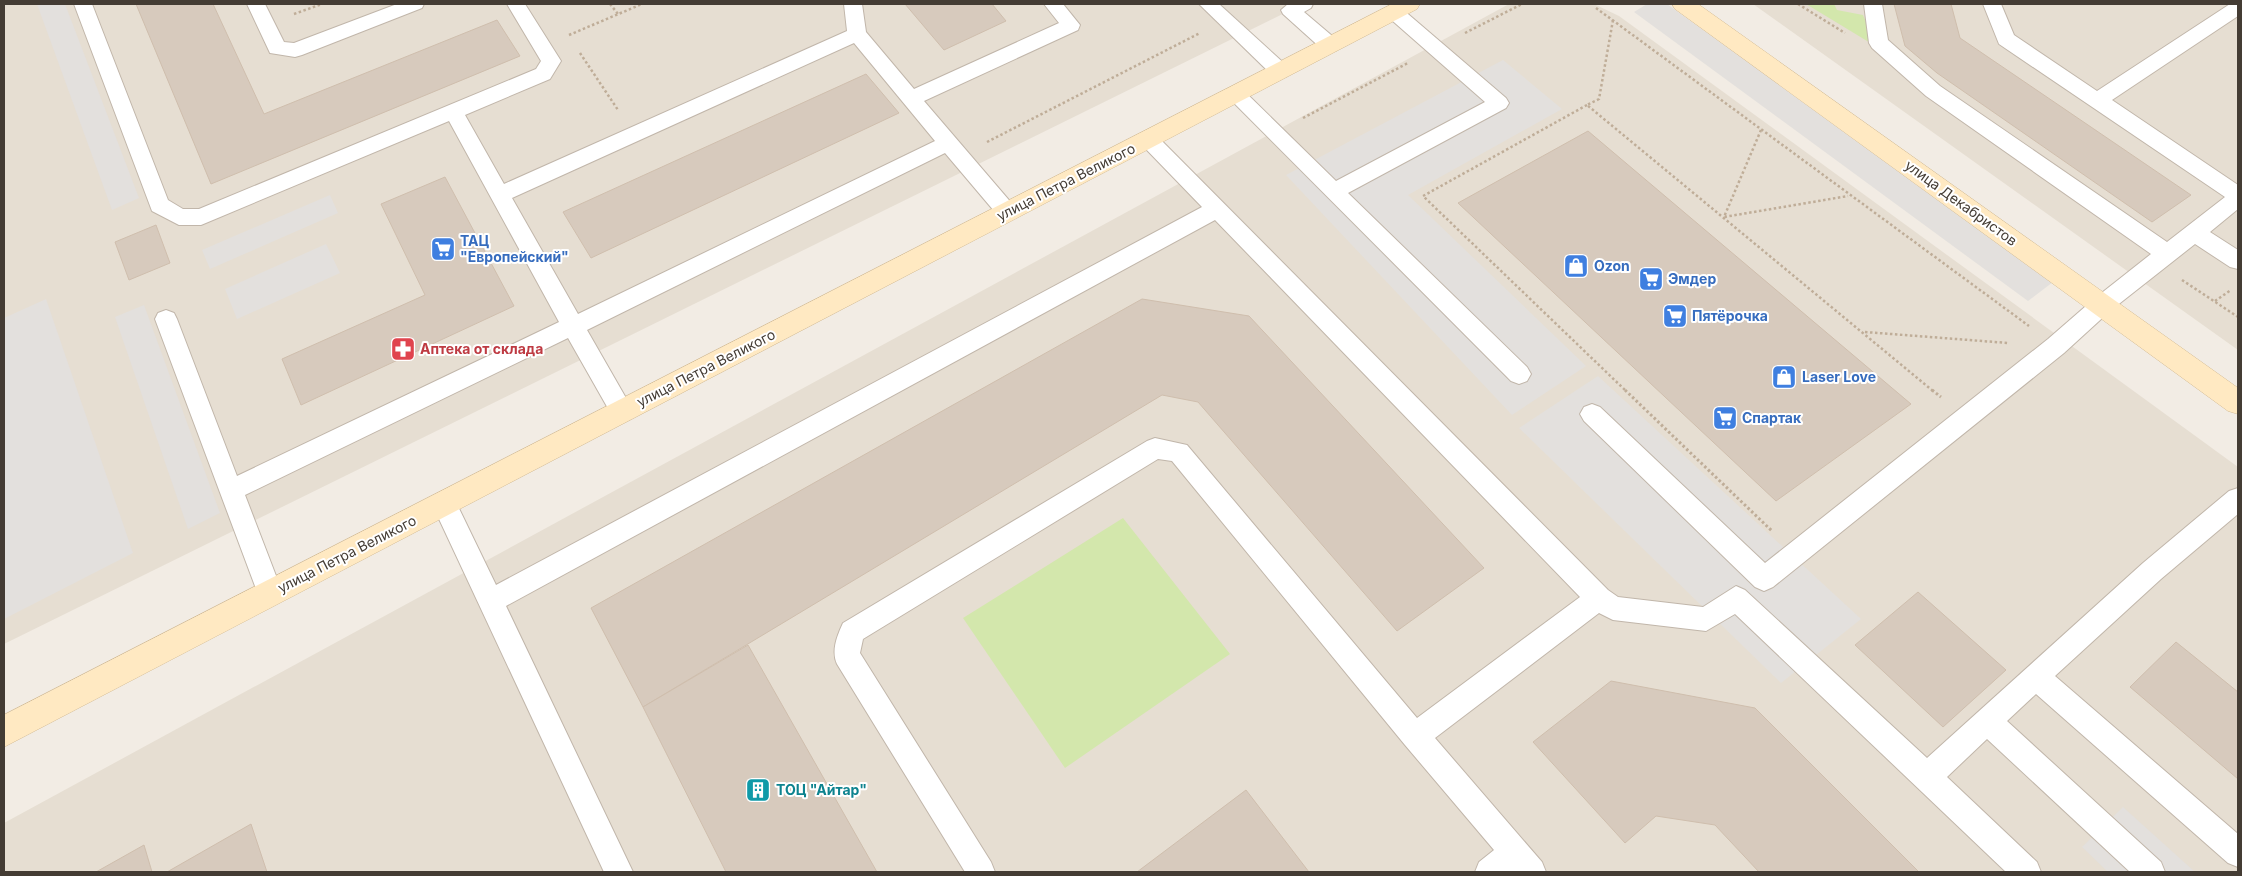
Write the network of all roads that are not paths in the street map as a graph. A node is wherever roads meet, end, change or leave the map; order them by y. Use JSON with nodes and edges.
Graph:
{"nodes":[{"id":1,"x":83,"y":4,"type":"edge"},
{"id":2,"x":256,"y":4,"type":"edge"},
{"id":3,"x":415,"y":4,"type":"edge"},
{"id":4,"x":516,"y":4,"type":"edge"},
{"id":5,"x":852,"y":4,"type":"edge"},
{"id":6,"x":1053,"y":4,"type":"edge"},
{"id":7,"x":1304,"y":4,"type":"edge"},
{"id":8,"x":1683,"y":4,"type":"edge"},
{"id":9,"x":1873,"y":4,"type":"edge"},
{"id":10,"x":1992,"y":4,"type":"edge"},
{"id":11,"x":1212,"y":5,"type":"edge"},
{"id":12,"x":2238,"y":7,"type":"edge"},
{"id":13,"x":1402,"y":8,"type":"edge"},
{"id":14,"x":857,"y":34,"type":"junction"},
{"id":15,"x":1330,"y":45,"type":"junction"},
{"id":16,"x":1280,"y":71,"type":"junction"},
{"id":17,"x":1235,"y":94,"type":"junction"},
{"id":18,"x":910,"y":99,"type":"junction"},
{"id":19,"x":2098,"y":100,"type":"junction"},
{"id":20,"x":454,"y":113,"type":"junction"},
{"id":21,"x":1148,"y":139,"type":"junction"},
{"id":22,"x":954,"y":150,"type":"junction"},
{"id":23,"x":1334,"y":190,"type":"junction"},
{"id":24,"x":500,"y":195,"type":"junction"},
{"id":25,"x":2238,"y":197,"type":"edge"},
{"id":26,"x":1217,"y":208,"type":"junction"},
{"id":27,"x":1007,"y":212,"type":"junction"},
{"id":28,"x":2194,"y":232,"type":"junction"},
{"id":29,"x":2166,"y":253,"type":"junction"},
{"id":30,"x":2238,"y":262,"type":"edge"},
{"id":31,"x":2102,"y":305,"type":"junction"},
{"id":32,"x":166,"y":319,"type":"dead end"},
{"id":33,"x":573,"y":326,"type":"junction"},
{"id":34,"x":1519,"y":374,"type":"dead end"},
{"id":35,"x":2238,"y":403,"type":"edge"},
{"id":36,"x":622,"y":412,"type":"junction"},
{"id":37,"x":1592,"y":414,"type":"dead end"},
{"id":38,"x":230,"y":491,"type":"junction"},
{"id":39,"x":2238,"y":499,"type":"edge"},
{"id":40,"x":444,"y":504,"type":"junction"},
{"id":41,"x":270,"y":594,"type":"junction"},
{"id":42,"x":1599,"y":598,"type":"junction"},
{"id":43,"x":491,"y":601,"type":"junction"},
{"id":44,"x":2036,"y":676,"type":"junction"},
{"id":45,"x":1988,"y":721,"type":"junction"},
{"id":46,"x":4,"y":732,"type":"edge"},
{"id":47,"x":1415,"y":736,"type":"junction"},
{"id":48,"x":1927,"y":777,"type":"junction"},
{"id":49,"x":2238,"y":853,"type":"edge"},
{"id":50,"x":1523,"y":862,"type":"edge"},
{"id":51,"x":619,"y":872,"type":"edge"},
{"id":52,"x":981,"y":872,"type":"edge"},
{"id":53,"x":1490,"y":872,"type":"edge"},
{"id":54,"x":2027,"y":872,"type":"edge"},
{"id":55,"x":2151,"y":872,"type":"edge"}],
"edges":[{"from":1,"to":20,"type":"lane"},
{"from":2,"to":3,"type":"lane"},
{"from":4,"to":20,"type":"lane"},
{"from":5,"to":14,"type":"lane"},
{"from":6,"to":18,"type":"lane"},
{"from":7,"to":15,"type":"lane"},
{"from":8,"to":31,"type":"street","name":"улица Декабристов"},
{"from":9,"to":29,"type":"lane"},
{"from":10,"to":19,"type":"lane"},
{"from":11,"to":16,"type":"lane"},
{"from":12,"to":19,"type":"lane"},
{"from":13,"to":15,"type":"street","name":"улица Петра Великого"},
{"from":13,"to":23,"type":"lane"},
{"from":14,"to":18,"type":"lane"},
{"from":14,"to":24,"type":"lane"},
{"from":15,"to":16,"type":"street","name":"улица Петра Великого"},
{"from":16,"to":17,"type":"street","name":"улица Петра Великого"},
{"from":17,"to":21,"type":"street","name":"улица Петра Великого"},
{"from":17,"to":23,"type":"lane"},
{"from":18,"to":22,"type":"lane"},
{"from":19,"to":25,"type":"lane"},
{"from":20,"to":24,"type":"lane"},
{"from":21,"to":26,"type":"lane"},
{"from":21,"to":27,"type":"street","name":"улица Петра Великого"},
{"from":22,"to":27,"type":"lane"},
{"from":22,"to":33,"type":"lane"},
{"from":23,"to":34,"type":"lane"},
{"from":24,"to":33,"type":"lane"},
{"from":25,"to":28,"type":"lane"},
{"from":26,"to":42,"type":"lane"},
{"from":26,"to":43,"type":"lane"},
{"from":27,"to":36,"type":"street","name":"улица Петра Великого"},
{"from":28,"to":29,"type":"lane"},
{"from":28,"to":30,"type":"lane"},
{"from":29,"to":31,"type":"lane"},
{"from":31,"to":35,"type":"street","name":"улица Декабристов"},
{"from":31,"to":37,"type":"lane"},
{"from":32,"to":38,"type":"lane"},
{"from":33,"to":36,"type":"lane"},
{"from":33,"to":38,"type":"lane"},
{"from":36,"to":40,"type":"street","name":"улица Петра Великого"},
{"from":38,"to":41,"type":"lane"},
{"from":39,"to":44,"type":"lane"},
{"from":40,"to":41,"type":"street","name":"улица Петра Великого"},
{"from":40,"to":43,"type":"lane"},
{"from":41,"to":46,"type":"street","name":"улица Петра Великого"},
{"from":42,"to":47,"type":"lane"},
{"from":42,"to":48,"type":"lane"},
{"from":43,"to":51,"type":"lane"},
{"from":44,"to":45,"type":"lane"},
{"from":44,"to":49,"type":"lane"},
{"from":45,"to":48,"type":"lane"},
{"from":45,"to":55,"type":"lane"},
{"from":47,"to":50,"type":"lane"},
{"from":47,"to":52,"type":"lane"},
{"from":48,"to":54,"type":"lane"},
{"from":50,"to":53,"type":"lane"}]}
